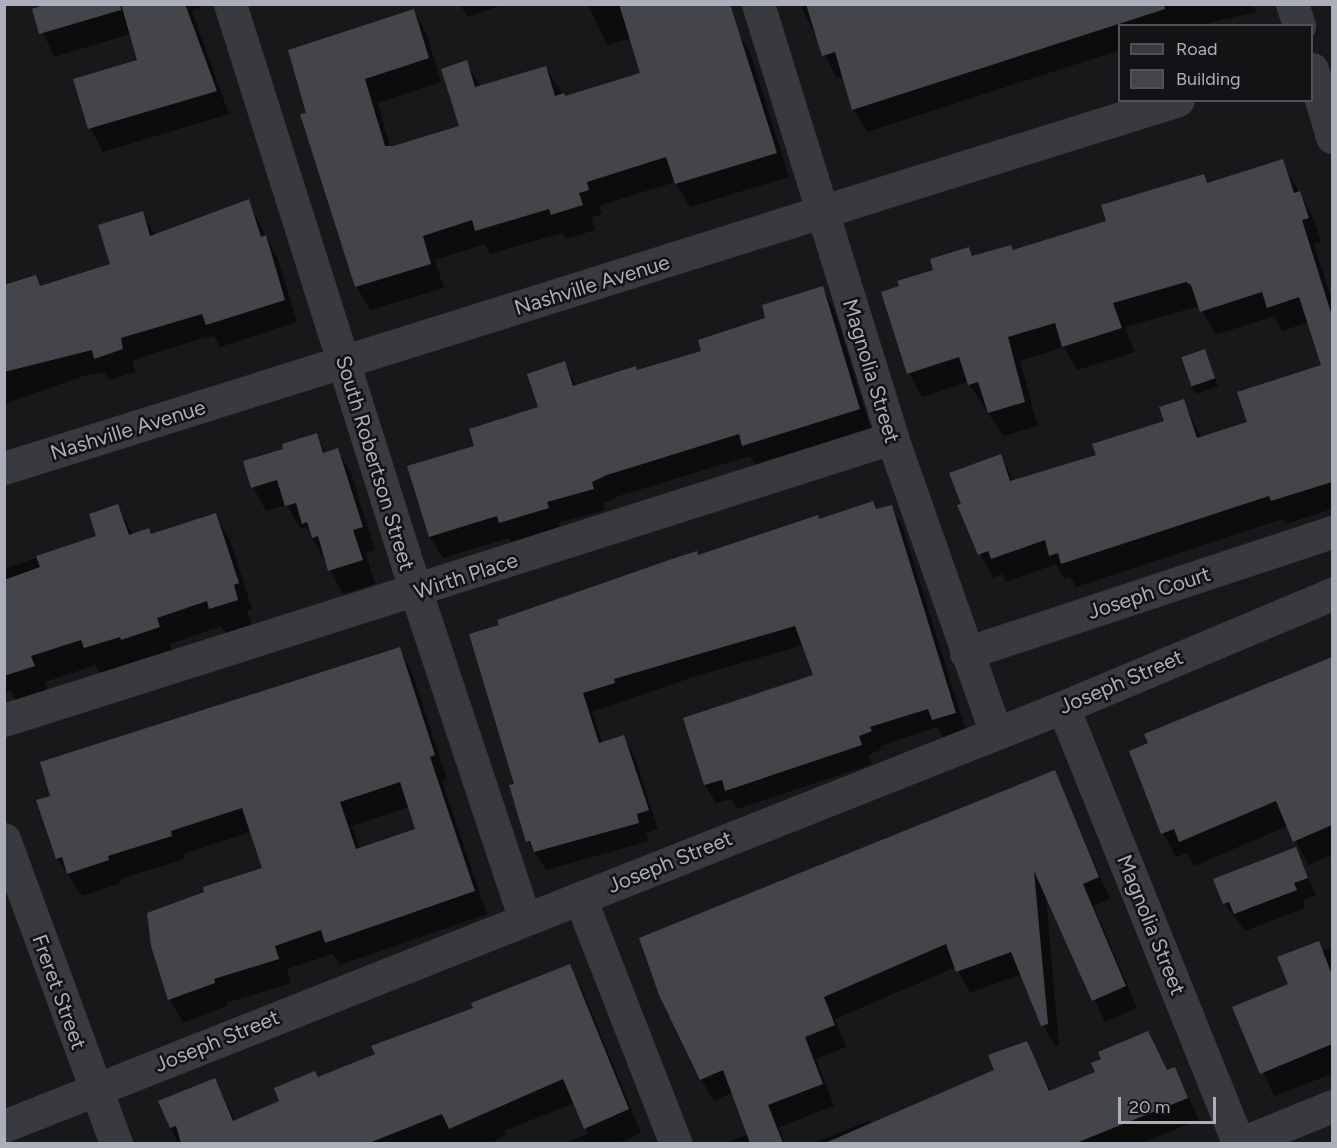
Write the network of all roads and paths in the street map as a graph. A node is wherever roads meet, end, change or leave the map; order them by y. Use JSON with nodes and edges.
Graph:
{"nodes":[{"id":1,"x":230,"y":4,"type":"edge"},
{"id":2,"x":758,"y":4,"type":"edge"},
{"id":3,"x":1292,"y":4,"type":"edge"},
{"id":4,"x":1298,"y":24,"type":"edge"},
{"id":5,"x":1332,"y":52,"type":"edge"},
{"id":6,"x":1313,"y":57,"type":"edge"},
{"id":7,"x":1313,"y":75,"type":"edge"},
{"id":8,"x":1172,"y":102,"type":"edge"},
{"id":9,"x":1332,"y":137,"type":"edge"},
{"id":10,"x":823,"y":213,"type":"junction"},
{"id":11,"x":344,"y":362,"type":"junction"},
{"id":12,"x":892,"y":438,"type":"junction"},
{"id":13,"x":4,"y":468,"type":"edge"},
{"id":14,"x":1332,"y":532,"type":"edge"},
{"id":15,"x":416,"y":592,"type":"junction"},
{"id":16,"x":1332,"y":594,"type":"edge"},
{"id":17,"x":966,"y":653,"type":"junction"},
{"id":18,"x":1063,"y":707,"type":"junction"},
{"id":19,"x":4,"y":720,"type":"edge"},
{"id":20,"x":996,"y":733,"type":"junction"},
{"id":21,"x":4,"y":839,"type":"edge"},
{"id":22,"x":580,"y":898,"type":"junction"},
{"id":23,"x":525,"y":919,"type":"junction"},
{"id":24,"x":95,"y":1090,"type":"junction"},
{"id":25,"x":1332,"y":1107,"type":"edge"},
{"id":26,"x":4,"y":1126,"type":"edge"},
{"id":27,"x":116,"y":1143,"type":"edge"},
{"id":28,"x":676,"y":1143,"type":"edge"},
{"id":29,"x":1239,"y":1143,"type":"edge"}],
"edges":[{"from":1,"to":11,"type":"street","name":"South Robertson Street"},
{"from":2,"to":10,"type":"street","name":"Magnolia Street"},
{"from":3,"to":4,"type":"street"},
{"from":5,"to":6,"type":"street"},
{"from":7,"to":9,"type":"street"},
{"from":8,"to":10,"type":"street","name":"Nashville Avenue"},
{"from":10,"to":11,"type":"street","name":"Nashville Avenue"},
{"from":10,"to":12,"type":"street","name":"Magnolia Street"},
{"from":11,"to":13,"type":"street","name":"Nashville Avenue"},
{"from":11,"to":15,"type":"street","name":"South Robertson Street"},
{"from":12,"to":15,"type":"street","name":"Wirth Place"},
{"from":12,"to":17,"type":"street","name":"Magnolia Street"},
{"from":14,"to":17,"type":"street","name":"Joseph Court"},
{"from":15,"to":19,"type":"street","name":"Wirth Place"},
{"from":15,"to":23,"type":"street","name":"South Robertson Street"},
{"from":16,"to":18,"type":"street","name":"Joseph Street"},
{"from":17,"to":20,"type":"street","name":"Magnolia Street"},
{"from":18,"to":20,"type":"street","name":"Joseph Street"},
{"from":18,"to":29,"type":"street","name":"Magnolia Street"},
{"from":20,"to":22,"type":"street","name":"Joseph Street"},
{"from":21,"to":24,"type":"street","name":"Freret Street"},
{"from":22,"to":23,"type":"street","name":"Joseph Street"},
{"from":22,"to":28,"type":"street"},
{"from":23,"to":24,"type":"street","name":"Joseph Street"},
{"from":24,"to":26,"type":"street","name":"Joseph Street"},
{"from":24,"to":27,"type":"street","name":"Freret Street"},
{"from":25,"to":29,"type":"street"}]}
